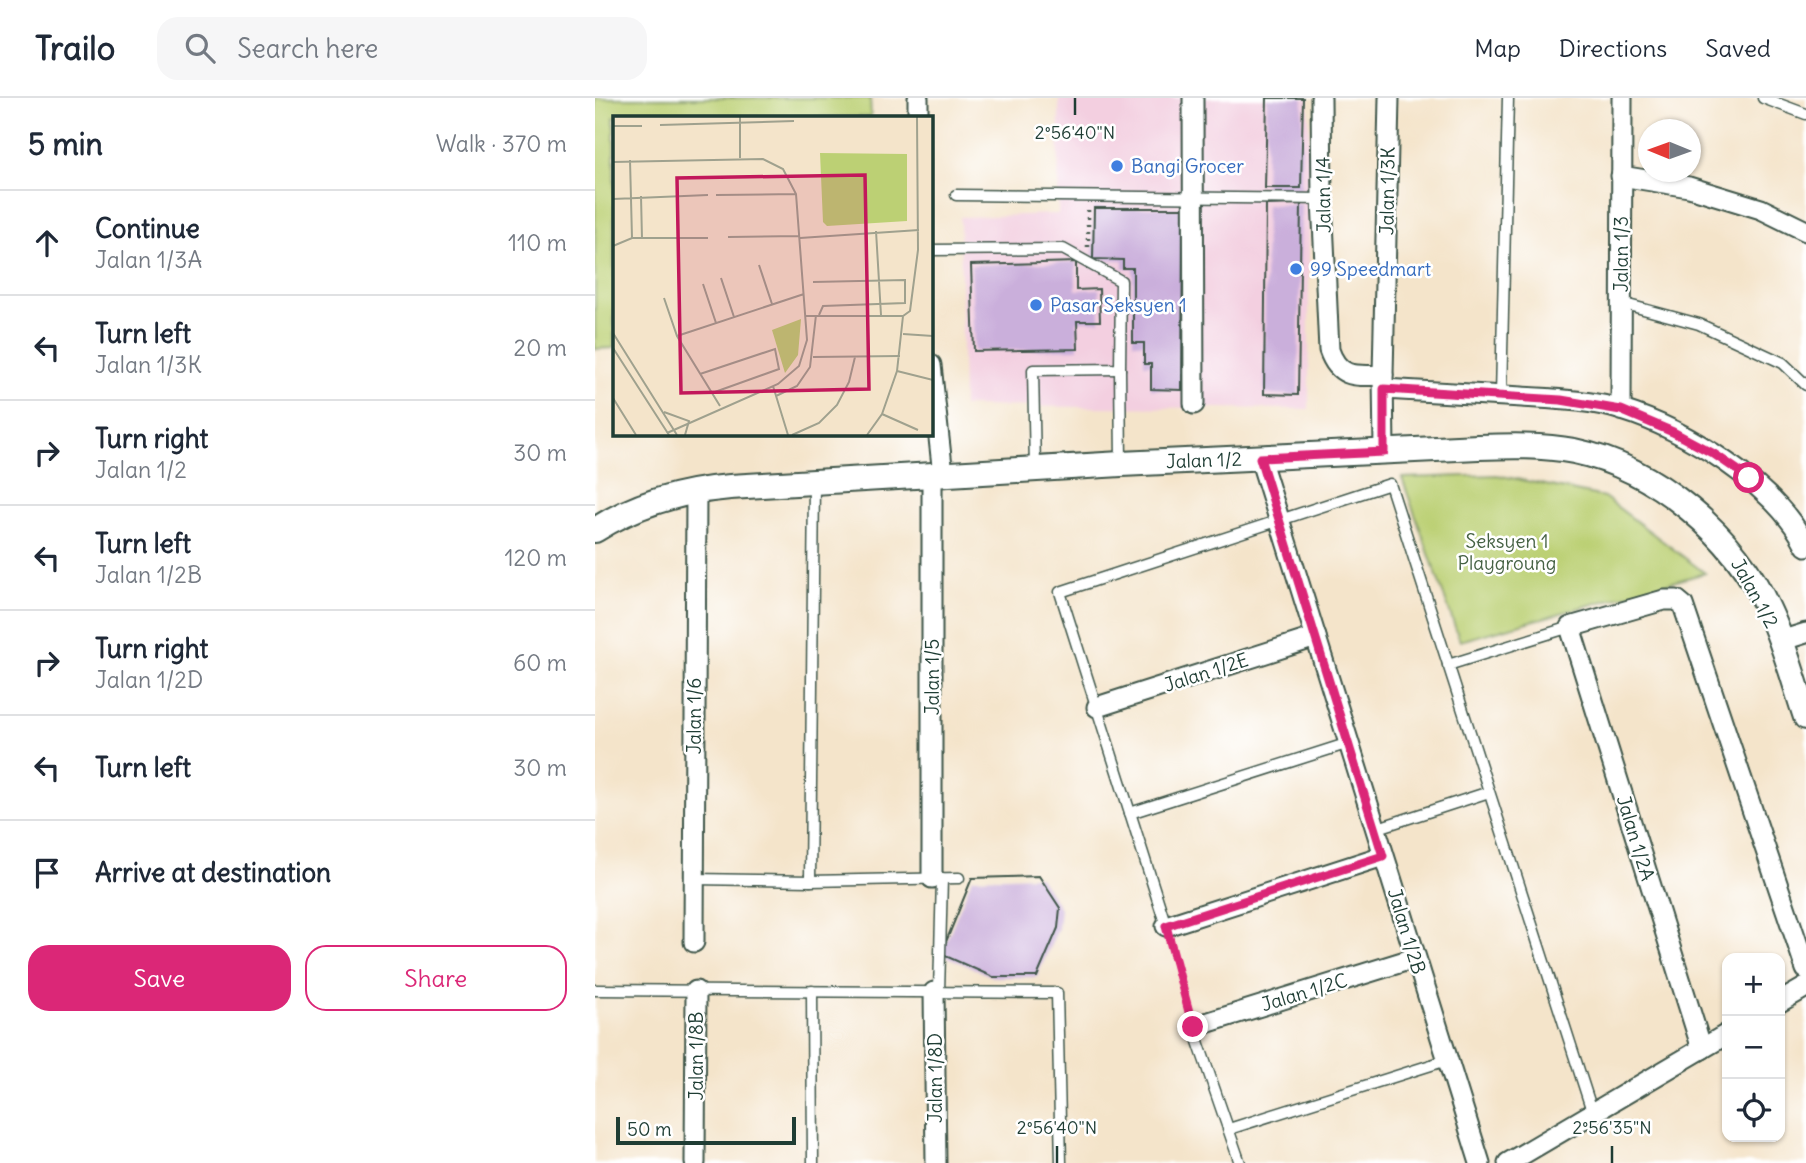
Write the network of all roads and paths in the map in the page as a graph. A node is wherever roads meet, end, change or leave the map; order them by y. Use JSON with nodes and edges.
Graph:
{"nodes":[{"id":1,"x":918,"y":98,"type":"edge"},
{"id":2,"x":1193,"y":98,"type":"edge"},
{"id":3,"x":1321,"y":98,"type":"edge"},
{"id":4,"x":1389,"y":98,"type":"edge"},
{"id":5,"x":1508,"y":98,"type":"edge"},
{"id":6,"x":1622,"y":98,"type":"edge"},
{"id":7,"x":1763,"y":98,"type":"edge"},
{"id":8,"x":1806,"y":114,"type":"edge"},
{"id":9,"x":918,"y":116,"type":"edge"},
{"id":10,"x":1621,"y":176,"type":"junction"},
{"id":11,"x":956,"y":195,"type":"dead end"},
{"id":12,"x":1088,"y":195,"type":"junction"},
{"id":13,"x":1193,"y":197,"type":"junction"},
{"id":14,"x":1322,"y":199,"type":"junction"},
{"id":15,"x":1806,"y":231,"type":"edge"},
{"id":16,"x":933,"y":250,"type":"edge"},
{"id":17,"x":1089,"y":263,"type":"junction"},
{"id":18,"x":1621,"y":303,"type":"junction"},
{"id":19,"x":1120,"y":369,"type":"junction"},
{"id":20,"x":1383,"y":382,"type":"junction"},
{"id":21,"x":1806,"y":385,"type":"edge"},
{"id":22,"x":1501,"y":396,"type":"junction"},
{"id":23,"x":933,"y":402,"type":"edge"},
{"id":24,"x":1194,"y":404,"type":"dead end"},
{"id":25,"x":1621,"y":410,"type":"junction"},
{"id":26,"x":1384,"y":452,"type":"junction"},
{"id":27,"x":1260,"y":458,"type":"junction"},
{"id":28,"x":1121,"y":464,"type":"junction"},
{"id":29,"x":1035,"y":469,"type":"junction"},
{"id":30,"x":937,"y":475,"type":"junction"},
{"id":31,"x":814,"y":481,"type":"junction"},
{"id":32,"x":696,"y":490,"type":"junction"},
{"id":33,"x":1280,"y":520,"type":"junction"},
{"id":34,"x":595,"y":530,"type":"edge"},
{"id":35,"x":1806,"y":546,"type":"edge"},
{"id":36,"x":1570,"y":627,"type":"junction"},
{"id":37,"x":1806,"y":633,"type":"edge"},
{"id":38,"x":1316,"y":637,"type":"junction"},
{"id":39,"x":1780,"y":640,"type":"junction"},
{"id":40,"x":1448,"y":665,"type":"junction"},
{"id":41,"x":1097,"y":707,"type":"junction"},
{"id":42,"x":1806,"y":717,"type":"edge"},
{"id":43,"x":1349,"y":743,"type":"junction"},
{"id":44,"x":1489,"y":792,"type":"junction"},
{"id":45,"x":1130,"y":813,"type":"junction"},
{"id":46,"x":1375,"y":829,"type":"junction"},
{"id":47,"x":1383,"y":856,"type":"junction"},
{"id":48,"x":937,"y":878,"type":"junction"},
{"id":49,"x":959,"y":878,"type":"dead end"},
{"id":50,"x":693,"y":879,"type":"junction"},
{"id":51,"x":810,"y":881,"type":"junction"},
{"id":52,"x":1166,"y":926,"type":"junction"},
{"id":53,"x":694,"y":942,"type":"dead end"},
{"id":54,"x":1415,"y":958,"type":"junction"},
{"id":55,"x":1806,"y":969,"type":"edge"},
{"id":56,"x":1806,"y":987,"type":"edge"},
{"id":57,"x":595,"y":990,"type":"edge"},
{"id":58,"x":696,"y":991,"type":"junction"},
{"id":59,"x":813,"y":991,"type":"junction"},
{"id":60,"x":937,"y":992,"type":"junction"},
{"id":61,"x":1785,"y":999,"type":"edge"},
{"id":62,"x":1193,"y":1027,"type":"junction"},
{"id":63,"x":1722,"y":1037,"type":"edge"},
{"id":64,"x":1702,"y":1049,"type":"junction"},
{"id":65,"x":1447,"y":1060,"type":"junction"},
{"id":66,"x":1593,"y":1114,"type":"junction"},
{"id":67,"x":1229,"y":1129,"type":"junction"},
{"id":68,"x":695,"y":1163,"type":"edge"},
{"id":69,"x":813,"y":1163,"type":"edge"},
{"id":70,"x":936,"y":1163,"type":"edge"},
{"id":71,"x":1061,"y":1163,"type":"edge"},
{"id":72,"x":1240,"y":1163,"type":"edge"},
{"id":73,"x":1480,"y":1163,"type":"edge"},
{"id":74,"x":1508,"y":1163,"type":"edge"}],
"edges":[{"from":1,"to":9,"type":"street"},
{"from":2,"to":13,"type":"street"},
{"from":3,"to":14,"type":"street","name":"Jalan 1/4"},
{"from":4,"to":20,"type":"street","name":"Jalan 1/3K"},
{"from":5,"to":22,"type":"lane"},
{"from":6,"to":10,"type":"street","name":"Jalan 1/3"},
{"from":7,"to":8,"type":"lane"},
{"from":10,"to":15,"type":"street"},
{"from":10,"to":18,"type":"street","name":"Jalan 1/3"},
{"from":11,"to":12,"type":"lane"},
{"from":12,"to":13,"type":"lane"},
{"from":12,"to":17,"type":"path"},
{"from":13,"to":14,"type":"lane"},
{"from":13,"to":24,"type":"street"},
{"from":14,"to":20,"type":"street","name":"Jalan 1/4"},
{"from":16,"to":17,"type":"lane"},
{"from":17,"to":19,"type":"lane"},
{"from":18,"to":21,"type":"lane"},
{"from":18,"to":25,"type":"street","name":"Jalan 1/3"},
{"from":19,"to":28,"type":"lane"},
{"from":19,"to":29,"type":"lane"},
{"from":20,"to":22,"type":"street","name":"Jalan 1/4"},
{"from":20,"to":26,"type":"street","name":"Jalan 1/3K"},
{"from":22,"to":25,"type":"street","name":"Jalan 1/4"},
{"from":23,"to":30,"type":"street","name":"Jalan 1/5"},
{"from":25,"to":35,"type":"street","name":"Jalan 1/4"},
{"from":26,"to":27,"type":"street","name":"Jalan 1/2"},
{"from":26,"to":39,"type":"street","name":"Jalan 1/2"},
{"from":27,"to":28,"type":"street","name":"Jalan 1/2"},
{"from":27,"to":33,"type":"street","name":"Jalan 1/2B"},
{"from":28,"to":29,"type":"street","name":"Jalan 1/2"},
{"from":29,"to":30,"type":"street","name":"Jalan 1/2"},
{"from":30,"to":31,"type":"street","name":"Jalan 1/2"},
{"from":30,"to":48,"type":"street","name":"Jalan 1/5"},
{"from":31,"to":32,"type":"street","name":"Jalan 1/2"},
{"from":31,"to":51,"type":"lane"},
{"from":32,"to":34,"type":"street","name":"Jalan 1/2"},
{"from":32,"to":50,"type":"street","name":"Jalan 1/6"},
{"from":33,"to":38,"type":"street","name":"Jalan 1/2B"},
{"from":33,"to":40,"type":"lane"},
{"from":33,"to":41,"type":"lane"},
{"from":36,"to":40,"type":"lane"},
{"from":36,"to":55,"type":"street"},
{"from":36,"to":64,"type":"street","name":"Jalan 1/2A"},
{"from":37,"to":39,"type":"street"},
{"from":38,"to":41,"type":"street","name":"Jalan 1/2E"},
{"from":38,"to":43,"type":"street","name":"Jalan 1/2B"},
{"from":39,"to":42,"type":"street","name":"Jalan 1/2"},
{"from":40,"to":44,"type":"lane"},
{"from":41,"to":45,"type":"lane"},
{"from":43,"to":45,"type":"lane"},
{"from":43,"to":46,"type":"street","name":"Jalan 1/2B"},
{"from":44,"to":46,"type":"lane"},
{"from":44,"to":66,"type":"lane"},
{"from":45,"to":52,"type":"lane"},
{"from":46,"to":47,"type":"street","name":"Jalan 1/2B"},
{"from":47,"to":52,"type":"street"},
{"from":47,"to":54,"type":"street","name":"Jalan 1/2B"},
{"from":48,"to":49,"type":"lane"},
{"from":48,"to":51,"type":"lane"},
{"from":48,"to":60,"type":"lane"},
{"from":50,"to":51,"type":"lane"},
{"from":50,"to":53,"type":"street","name":"Jalan 1/6"},
{"from":52,"to":62,"type":"path"},
{"from":54,"to":62,"type":"street","name":"Jalan 1/2C"},
{"from":54,"to":65,"type":"street","name":"Jalan 1/2B"},
{"from":56,"to":61,"type":"street"},
{"from":57,"to":58,"type":"lane"},
{"from":58,"to":59,"type":"lane"},
{"from":58,"to":68,"type":"street","name":"Jalan 1/8B"},
{"from":59,"to":60,"type":"lane"},
{"from":59,"to":69,"type":"lane"},
{"from":60,"to":70,"type":"street","name":"Jalan 1/8D"},
{"from":60,"to":71,"type":"lane"},
{"from":62,"to":67,"type":"lane"},
{"from":63,"to":64,"type":"street"},
{"from":64,"to":66,"type":"street"},
{"from":65,"to":67,"type":"lane"},
{"from":65,"to":73,"type":"street","name":"Jalan 1/2B"},
{"from":66,"to":74,"type":"street"},
{"from":67,"to":72,"type":"lane"}]}
